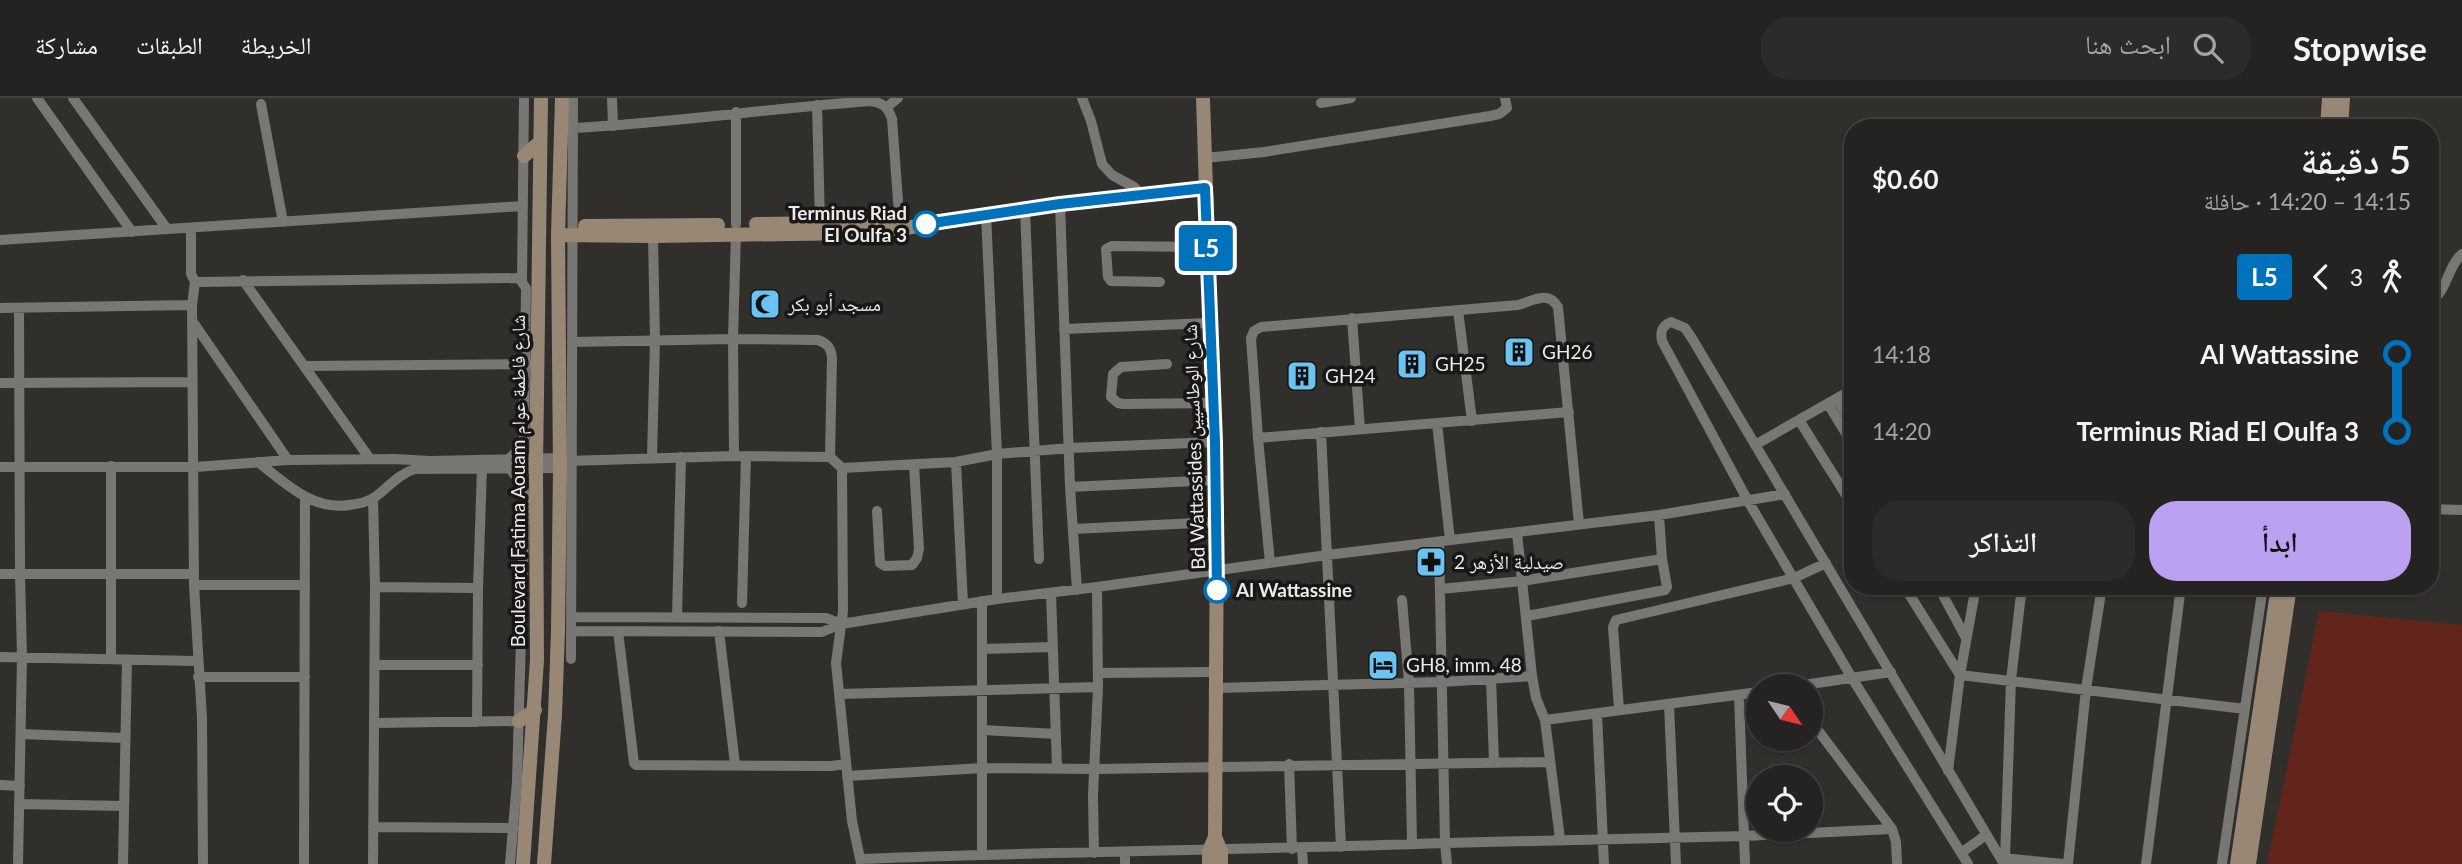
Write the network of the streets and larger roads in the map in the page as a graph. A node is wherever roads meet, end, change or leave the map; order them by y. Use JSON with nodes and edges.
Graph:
{"nodes":[{"id":1,"x":74,"y":98,"type":"edge"},
{"id":2,"x":524,"y":98,"type":"edge"},
{"id":3,"x":541,"y":98,"type":"edge"},
{"id":4,"x":562,"y":98,"type":"edge"},
{"id":5,"x":573,"y":98,"type":"edge"},
{"id":6,"x":612,"y":98,"type":"edge"},
{"id":7,"x":898,"y":98,"type":"edge"},
{"id":8,"x":1082,"y":98,"type":"edge"},
{"id":9,"x":1203,"y":98,"type":"edge"},
{"id":10,"x":1351,"y":98,"type":"edge"},
{"id":11,"x":1505,"y":98,"type":"edge"},
{"id":12,"x":2329,"y":98,"type":"edge"},
{"id":13,"x":2343,"y":98,"type":"edge"},
{"id":14,"x":41,"y":99,"type":"edge"},
{"id":15,"x":776,"y":103,"type":"edge"},
{"id":16,"x":1321,"y":103,"type":"dead end"},
{"id":17,"x":261,"y":104,"type":"dead end"},
{"id":18,"x":817,"y":105,"type":"junction"},
{"id":19,"x":887,"y":107,"type":"junction"},
{"id":20,"x":736,"y":112,"type":"junction"},
{"id":21,"x":2328,"y":119,"type":"edge"},
{"id":22,"x":2342,"y":119,"type":"edge"},
{"id":23,"x":612,"y":126,"type":"junction"},
{"id":24,"x":573,"y":128,"type":"junction"},
{"id":25,"x":540,"y":142,"type":"junction"},
{"id":26,"x":524,"y":156,"type":"junction"},
{"id":27,"x":1205,"y":158,"type":"junction"},
{"id":28,"x":1205,"y":188,"type":"junction"},
{"id":29,"x":1142,"y":195,"type":"junction"},
{"id":30,"x":1060,"y":204,"type":"junction"},
{"id":31,"x":522,"y":206,"type":"junction"},
{"id":32,"x":1025,"y":209,"type":"junction"},
{"id":33,"x":986,"y":214,"type":"junction"},
{"id":34,"x":282,"y":222,"type":"junction"},
{"id":35,"x":820,"y":223,"type":"junction"},
{"id":36,"x":900,"y":225,"type":"junction"},
{"id":37,"x":191,"y":228,"type":"junction"},
{"id":38,"x":167,"y":229,"type":"junction"},
{"id":39,"x":736,"y":229,"type":"junction"},
{"id":40,"x":565,"y":230,"type":"junction"},
{"id":41,"x":132,"y":232,"type":"junction"},
{"id":42,"x":653,"y":236,"type":"junction"},
{"id":43,"x":0,"y":240,"type":"edge"},
{"id":44,"x":1206,"y":247,"type":"junction"},
{"id":45,"x":2462,"y":254,"type":"edge"},
{"id":46,"x":243,"y":280,"type":"junction"},
{"id":47,"x":522,"y":281,"type":"junction"},
{"id":48,"x":195,"y":282,"type":"junction"},
{"id":49,"x":1160,"y":282,"type":"dead end"},
{"id":50,"x":2439,"y":293,"type":"edge"},
{"id":51,"x":192,"y":305,"type":"junction"},
{"id":52,"x":0,"y":308,"type":"edge"},
{"id":53,"x":19,"y":308,"type":"junction"},
{"id":54,"x":1458,"y":310,"type":"junction"},
{"id":55,"x":1352,"y":318,"type":"junction"},
{"id":56,"x":192,"y":321,"type":"junction"},
{"id":57,"x":1209,"y":323,"type":"junction"},
{"id":58,"x":1064,"y":329,"type":"junction"},
{"id":59,"x":733,"y":339,"type":"junction"},
{"id":60,"x":655,"y":340,"type":"junction"},
{"id":61,"x":572,"y":342,"type":"junction"},
{"id":62,"x":531,"y":364,"type":"junction"},
{"id":63,"x":1167,"y":364,"type":"dead end"},
{"id":64,"x":304,"y":366,"type":"junction"},
{"id":65,"x":192,"y":382,"type":"junction"},
{"id":66,"x":0,"y":383,"type":"edge"},
{"id":67,"x":19,"y":383,"type":"junction"},
{"id":68,"x":1844,"y":394,"type":"edge"},
{"id":69,"x":1833,"y":401,"type":"junction"},
{"id":70,"x":1213,"y":403,"type":"junction"},
{"id":71,"x":1569,"y":412,"type":"junction"},
{"id":72,"x":1844,"y":415,"type":"edge"},
{"id":73,"x":1799,"y":420,"type":"junction"},
{"id":74,"x":1472,"y":421,"type":"junction"},
{"id":75,"x":1437,"y":423,"type":"junction"},
{"id":76,"x":1844,"y":425,"type":"edge"},
{"id":77,"x":1360,"y":429,"type":"junction"},
{"id":78,"x":1321,"y":432,"type":"junction"},
{"id":79,"x":1258,"y":438,"type":"junction"},
{"id":80,"x":1215,"y":442,"type":"junction"},
{"id":81,"x":1755,"y":445,"type":"junction"},
{"id":82,"x":1070,"y":448,"type":"junction"},
{"id":83,"x":1036,"y":451,"type":"junction"},
{"id":84,"x":997,"y":454,"type":"junction"},
{"id":85,"x":734,"y":456,"type":"junction"},
{"id":86,"x":746,"y":456,"type":"junction"},
{"id":87,"x":652,"y":457,"type":"junction"},
{"id":88,"x":681,"y":457,"type":"junction"},
{"id":89,"x":830,"y":457,"type":"junction"},
{"id":90,"x":370,"y":459,"type":"junction"},
{"id":91,"x":288,"y":460,"type":"junction"},
{"id":92,"x":258,"y":462,"type":"junction"},
{"id":93,"x":563,"y":462,"type":"junction"},
{"id":94,"x":956,"y":462,"type":"junction"},
{"id":95,"x":536,"y":463,"type":"junction"},
{"id":96,"x":509,"y":464,"type":"junction"},
{"id":97,"x":914,"y":465,"type":"junction"},
{"id":98,"x":111,"y":466,"type":"junction"},
{"id":99,"x":0,"y":467,"type":"edge"},
{"id":100,"x":21,"y":467,"type":"junction"},
{"id":101,"x":195,"y":467,"type":"junction"},
{"id":102,"x":482,"y":468,"type":"junction"},
{"id":103,"x":842,"y":468,"type":"junction"},
{"id":104,"x":1216,"y":480,"type":"junction"},
{"id":105,"x":1070,"y":487,"type":"junction"},
{"id":106,"x":1844,"y":492,"type":"edge"},
{"id":107,"x":1785,"y":494,"type":"junction"},
{"id":108,"x":305,"y":497,"type":"junction"},
{"id":109,"x":373,"y":498,"type":"junction"},
{"id":110,"x":1748,"y":501,"type":"junction"},
{"id":111,"x":2439,"y":509,"type":"edge"},
{"id":112,"x":2462,"y":510,"type":"edge"},
{"id":113,"x":877,"y":511,"type":"dead end"},
{"id":114,"x":1659,"y":515,"type":"junction"},
{"id":115,"x":1217,"y":522,"type":"junction"},
{"id":116,"x":1579,"y":524,"type":"junction"},
{"id":117,"x":1073,"y":529,"type":"junction"},
{"id":118,"x":1517,"y":533,"type":"junction"},
{"id":119,"x":1451,"y":540,"type":"junction"},
{"id":120,"x":1439,"y":543,"type":"junction"},
{"id":121,"x":1327,"y":555,"type":"junction"},
{"id":122,"x":1039,"y":559,"type":"dead end"},
{"id":123,"x":1662,"y":559,"type":"junction"},
{"id":124,"x":1270,"y":563,"type":"junction"},
{"id":125,"x":1826,"y":564,"type":"junction"},
{"id":126,"x":1217,"y":572,"type":"junction"},
{"id":127,"x":20,"y":573,"type":"junction"},
{"id":128,"x":111,"y":573,"type":"junction"},
{"id":129,"x":0,"y":574,"type":"edge"},
{"id":130,"x":1794,"y":578,"type":"junction"},
{"id":131,"x":194,"y":579,"type":"junction"},
{"id":132,"x":1522,"y":581,"type":"junction"},
{"id":133,"x":305,"y":585,"type":"junction"},
{"id":134,"x":375,"y":587,"type":"junction"},
{"id":135,"x":478,"y":587,"type":"junction"},
{"id":136,"x":1097,"y":587,"type":"junction"},
{"id":137,"x":1441,"y":589,"type":"junction"},
{"id":138,"x":1077,"y":590,"type":"junction"},
{"id":139,"x":1051,"y":593,"type":"junction"},
{"id":140,"x":1844,"y":594,"type":"edge"},
{"id":141,"x":1845,"y":595,"type":"edge"},
{"id":142,"x":1910,"y":595,"type":"edge"},
{"id":143,"x":1943,"y":595,"type":"edge"},
{"id":144,"x":1974,"y":595,"type":"edge"},
{"id":145,"x":2021,"y":595,"type":"edge"},
{"id":146,"x":2101,"y":595,"type":"edge"},
{"id":147,"x":2180,"y":595,"type":"edge"},
{"id":148,"x":2262,"y":595,"type":"edge"},
{"id":149,"x":2277,"y":595,"type":"edge"},
{"id":150,"x":2289,"y":595,"type":"edge"},
{"id":151,"x":997,"y":598,"type":"junction"},
{"id":152,"x":1402,"y":600,"type":"dead end"},
{"id":153,"x":982,"y":601,"type":"junction"},
{"id":154,"x":742,"y":603,"type":"dead end"},
{"id":155,"x":963,"y":604,"type":"junction"},
{"id":156,"x":1527,"y":616,"type":"junction"},
{"id":157,"x":677,"y":617,"type":"junction"},
{"id":158,"x":841,"y":624,"type":"junction"},
{"id":159,"x":567,"y":626,"type":"junction"},
{"id":160,"x":618,"y":631,"type":"junction"},
{"id":161,"x":719,"y":631,"type":"junction"},
{"id":162,"x":1966,"y":639,"type":"junction"},
{"id":163,"x":1053,"y":647,"type":"junction"},
{"id":164,"x":983,"y":649,"type":"junction"},
{"id":165,"x":0,"y":657,"type":"edge"},
{"id":166,"x":22,"y":657,"type":"junction"},
{"id":167,"x":111,"y":659,"type":"junction"},
{"id":168,"x":571,"y":659,"type":"dead end"},
{"id":169,"x":127,"y":660,"type":"junction"},
{"id":170,"x":197,"y":662,"type":"junction"},
{"id":171,"x":375,"y":665,"type":"junction"},
{"id":172,"x":478,"y":665,"type":"junction"},
{"id":173,"x":1217,"y":672,"type":"junction"},
{"id":174,"x":1891,"y":672,"type":"junction"},
{"id":175,"x":1098,"y":673,"type":"junction"},
{"id":176,"x":1960,"y":675,"type":"junction"},
{"id":177,"x":1532,"y":676,"type":"junction"},
{"id":178,"x":198,"y":677,"type":"junction"},
{"id":179,"x":305,"y":677,"type":"junction"},
{"id":180,"x":1852,"y":678,"type":"junction"},
{"id":181,"x":1491,"y":679,"type":"junction"},
{"id":182,"x":2011,"y":680,"type":"junction"},
{"id":183,"x":1442,"y":682,"type":"junction"},
{"id":184,"x":1824,"y":682,"type":"edge"},
{"id":185,"x":1409,"y":683,"type":"junction"},
{"id":186,"x":1333,"y":686,"type":"junction"},
{"id":187,"x":1098,"y":687,"type":"junction"},
{"id":188,"x":1055,"y":688,"type":"junction"},
{"id":189,"x":1217,"y":688,"type":"junction"},
{"id":190,"x":984,"y":690,"type":"junction"},
{"id":191,"x":2086,"y":690,"type":"junction"},
{"id":192,"x":839,"y":694,"type":"junction"},
{"id":193,"x":1746,"y":694,"type":"edge"},
{"id":194,"x":1739,"y":695,"type":"junction"},
{"id":195,"x":2166,"y":699,"type":"junction"},
{"id":196,"x":1669,"y":705,"type":"junction"},
{"id":197,"x":1619,"y":709,"type":"junction"},
{"id":198,"x":2245,"y":709,"type":"junction"},
{"id":199,"x":535,"y":710,"type":"junction"},
{"id":200,"x":1597,"y":714,"type":"junction"},
{"id":201,"x":1545,"y":719,"type":"junction"},
{"id":202,"x":519,"y":721,"type":"junction"},
{"id":203,"x":477,"y":722,"type":"junction"},
{"id":204,"x":374,"y":723,"type":"junction"},
{"id":205,"x":983,"y":730,"type":"junction"},
{"id":206,"x":21,"y":734,"type":"junction"},
{"id":207,"x":1056,"y":734,"type":"junction"},
{"id":208,"x":125,"y":738,"type":"junction"},
{"id":209,"x":1824,"y":738,"type":"edge"},
{"id":210,"x":1494,"y":762,"type":"junction"},
{"id":211,"x":1550,"y":762,"type":"junction"},
{"id":212,"x":1410,"y":763,"type":"junction"},
{"id":213,"x":1444,"y":763,"type":"junction"},
{"id":214,"x":735,"y":764,"type":"junction"},
{"id":215,"x":846,"y":764,"type":"junction"},
{"id":216,"x":1289,"y":764,"type":"junction"},
{"id":217,"x":1337,"y":764,"type":"junction"},
{"id":218,"x":1215,"y":765,"type":"junction"},
{"id":219,"x":983,"y":768,"type":"junction"},
{"id":220,"x":1057,"y":768,"type":"junction"},
{"id":221,"x":1096,"y":769,"type":"junction"},
{"id":222,"x":1948,"y":771,"type":"junction"},
{"id":223,"x":847,"y":776,"type":"junction"},
{"id":224,"x":0,"y":785,"type":"edge"},
{"id":225,"x":20,"y":786,"type":"junction"},
{"id":226,"x":19,"y":804,"type":"junction"},
{"id":227,"x":124,"y":806,"type":"junction"},
{"id":228,"x":373,"y":827,"type":"junction"},
{"id":229,"x":514,"y":828,"type":"junction"},
{"id":230,"x":1892,"y":830,"type":"junction"},
{"id":231,"x":1986,"y":835,"type":"junction"},
{"id":232,"x":1744,"y":836,"type":"junction"},
{"id":233,"x":1674,"y":838,"type":"junction"},
{"id":234,"x":1560,"y":839,"type":"junction"},
{"id":235,"x":1603,"y":839,"type":"junction"},
{"id":236,"x":1445,"y":843,"type":"junction"},
{"id":237,"x":1412,"y":844,"type":"junction"},
{"id":238,"x":1341,"y":847,"type":"junction"},
{"id":239,"x":1297,"y":849,"type":"junction"},
{"id":240,"x":1125,"y":852,"type":"junction"},
{"id":241,"x":982,"y":853,"type":"junction"},
{"id":242,"x":1094,"y":853,"type":"junction"},
{"id":243,"x":1961,"y":853,"type":"junction"},
{"id":244,"x":1215,"y":858,"type":"edge"},
{"id":245,"x":962,"y":859,"type":"edge"},
{"id":246,"x":2003,"y":860,"type":"edge"},
{"id":247,"x":860,"y":861,"type":"edge"},
{"id":248,"x":18,"y":864,"type":"edge"},
{"id":249,"x":123,"y":864,"type":"edge"},
{"id":250,"x":203,"y":864,"type":"edge"},
{"id":251,"x":304,"y":864,"type":"edge"},
{"id":252,"x":373,"y":864,"type":"edge"},
{"id":253,"x":510,"y":864,"type":"edge"},
{"id":254,"x":523,"y":864,"type":"edge"},
{"id":255,"x":544,"y":864,"type":"edge"},
{"id":256,"x":1125,"y":864,"type":"edge"},
{"id":257,"x":1303,"y":864,"type":"edge"},
{"id":258,"x":1447,"y":864,"type":"edge"},
{"id":259,"x":1604,"y":864,"type":"edge"},
{"id":260,"x":1676,"y":864,"type":"edge"},
{"id":261,"x":1745,"y":864,"type":"edge"},
{"id":262,"x":1897,"y":864,"type":"edge"},
{"id":263,"x":1968,"y":864,"type":"edge"},
{"id":264,"x":2066,"y":864,"type":"edge"},
{"id":265,"x":2146,"y":864,"type":"edge"},
{"id":266,"x":2222,"y":864,"type":"edge"},
{"id":267,"x":2236,"y":864,"type":"edge"},
{"id":268,"x":2249,"y":864,"type":"edge"}],
"edges":[{"from":1,"to":38,"type":"street"},
{"from":2,"to":26,"type":"street"},
{"from":3,"to":25,"type":"street","name":"Boulevard Fatima Aouam شارع فاطمة عوام"},
{"from":4,"to":40,"type":"street","name":"Boulevard Fatima Aouam شارع فاطمة عوام"},
{"from":5,"to":24,"type":"street"},
{"from":6,"to":23,"type":"street"},
{"from":7,"to":19,"type":"street"},
{"from":8,"to":29,"type":"street"},
{"from":9,"to":27,"type":"street","name":"Bd Wattassides شارع الوطاسيين"},
{"from":10,"to":16,"type":"street"},
{"from":11,"to":27,"type":"street"},
{"from":12,"to":21,"type":"street"},
{"from":13,"to":22,"type":"street"},
{"from":14,"to":41,"type":"street"},
{"from":15,"to":18,"type":"street"},
{"from":15,"to":20,"type":"street"},
{"from":17,"to":34,"type":"street"},
{"from":18,"to":19,"type":"street"},
{"from":18,"to":35,"type":"street"},
{"from":19,"to":36,"type":"street"},
{"from":20,"to":23,"type":"street"},
{"from":20,"to":39,"type":"street"},
{"from":23,"to":24,"type":"street"},
{"from":24,"to":40,"type":"street"},
{"from":25,"to":26,"type":"street"},
{"from":25,"to":62,"type":"street","name":"Boulevard Fatima Aouam شارع فاطمة عوام"},
{"from":26,"to":31,"type":"street"},
{"from":27,"to":28,"type":"street","name":"Bd Wattassides شارع الوطاسيين"},
{"from":28,"to":29,"type":"street"},
{"from":28,"to":44,"type":"street","name":"Bd Wattassides شارع الوطاسيين"},
{"from":29,"to":30,"type":"street"},
{"from":30,"to":32,"type":"street"},
{"from":30,"to":58,"type":"street"},
{"from":31,"to":34,"type":"street"},
{"from":31,"to":47,"type":"street"},
{"from":32,"to":33,"type":"street"},
{"from":32,"to":83,"type":"street"},
{"from":33,"to":36,"type":"street"},
{"from":33,"to":84,"type":"street"},
{"from":34,"to":37,"type":"street"},
{"from":35,"to":36,"type":"street"},
{"from":35,"to":39,"type":"street"},
{"from":36,"to":39,"type":"street"},
{"from":37,"to":38,"type":"street"},
{"from":37,"to":48,"type":"street"},
{"from":38,"to":41,"type":"street"},
{"from":39,"to":40,"type":"street"},
{"from":39,"to":42,"type":"street"},
{"from":39,"to":59,"type":"street"},
{"from":40,"to":42,"type":"street"},
{"from":40,"to":61,"type":"street"},
{"from":40,"to":93,"type":"street","name":"Boulevard Fatima Aouam شارع فاطمة عوام"},
{"from":41,"to":43,"type":"street"},
{"from":42,"to":60,"type":"street"},
{"from":44,"to":49,"type":"street"},
{"from":44,"to":57,"type":"street","name":"Bd Wattassides شارع الوطاسيين"},
{"from":45,"to":50,"type":"street"},
{"from":46,"to":47,"type":"street"},
{"from":46,"to":48,"type":"street"},
{"from":46,"to":64,"type":"street"},
{"from":47,"to":62,"type":"street"},
{"from":48,"to":51,"type":"street"},
{"from":51,"to":53,"type":"street"},
{"from":51,"to":56,"type":"street"},
{"from":52,"to":53,"type":"street"},
{"from":53,"to":67,"type":"street"},
{"from":54,"to":55,"type":"street"},
{"from":54,"to":71,"type":"street"},
{"from":54,"to":74,"type":"street"},
{"from":55,"to":77,"type":"street"},
{"from":55,"to":79,"type":"street"},
{"from":56,"to":65,"type":"street"},
{"from":56,"to":91,"type":"street"},
{"from":57,"to":58,"type":"street"},
{"from":57,"to":70,"type":"street","name":"Bd Wattassides شارع الوطاسيين"},
{"from":58,"to":82,"type":"street"},
{"from":59,"to":60,"type":"street"},
{"from":59,"to":85,"type":"street"},
{"from":59,"to":89,"type":"street"},
{"from":60,"to":61,"type":"street"},
{"from":60,"to":87,"type":"street"},
{"from":61,"to":93,"type":"street"},
{"from":62,"to":64,"type":"street"},
{"from":62,"to":95,"type":"street","name":"Boulevard Fatima Aouam شارع فاطمة عوام"},
{"from":62,"to":96,"type":"street"},
{"from":63,"to":70,"type":"street"},
{"from":64,"to":90,"type":"street"},
{"from":65,"to":67,"type":"street"},
{"from":65,"to":101,"type":"street"},
{"from":66,"to":67,"type":"street"},
{"from":67,"to":100,"type":"street"},
{"from":68,"to":69,"type":"street"},
{"from":69,"to":72,"type":"street"},
{"from":69,"to":73,"type":"street"},
{"from":69,"to":76,"type":"street"},
{"from":70,"to":80,"type":"street","name":"Bd Wattassides شارع الوطاسيين"},
{"from":71,"to":74,"type":"street"},
{"from":71,"to":116,"type":"street"},
{"from":73,"to":81,"type":"street"},
{"from":73,"to":106,"type":"street"},
{"from":74,"to":75,"type":"street"},
{"from":75,"to":77,"type":"street"},
{"from":75,"to":119,"type":"street"},
{"from":77,"to":78,"type":"street"},
{"from":78,"to":79,"type":"street"},
{"from":78,"to":121,"type":"street"},
{"from":79,"to":124,"type":"street"},
{"from":80,"to":82,"type":"street"},
{"from":80,"to":104,"type":"street","name":"Bd Wattassides شارع الوطاسيين"},
{"from":81,"to":107,"type":"street"},
{"from":81,"to":110,"type":"street"},
{"from":82,"to":83,"type":"street"},
{"from":82,"to":105,"type":"street"},
{"from":83,"to":84,"type":"street"},
{"from":83,"to":122,"type":"street"},
{"from":84,"to":94,"type":"street"},
{"from":84,"to":151,"type":"street"},
{"from":85,"to":86,"type":"street"},
{"from":85,"to":88,"type":"street"},
{"from":86,"to":89,"type":"street"},
{"from":86,"to":154,"type":"street"},
{"from":87,"to":88,"type":"street"},
{"from":87,"to":93,"type":"street"},
{"from":88,"to":157,"type":"street"},
{"from":89,"to":103,"type":"street"},
{"from":90,"to":91,"type":"street"},
{"from":90,"to":96,"type":"street"},
{"from":91,"to":92,"type":"street"},
{"from":92,"to":101,"type":"street"},
{"from":92,"to":108,"type":"street"},
{"from":93,"to":95,"type":"street"},
{"from":93,"to":159,"type":"street","name":"Boulevard Fatima Aouam شارع فاطمة عوام"},
{"from":94,"to":97,"type":"street"},
{"from":94,"to":155,"type":"street"},
{"from":95,"to":96,"type":"street"},
{"from":95,"to":199,"type":"street","name":"Boulevard Fatima Aouam شارع فاطمة عوام"},
{"from":96,"to":102,"type":"street"},
{"from":96,"to":202,"type":"street"},
{"from":97,"to":103,"type":"street"},
{"from":97,"to":113,"type":"street"},
{"from":98,"to":100,"type":"street"},
{"from":98,"to":101,"type":"street"},
{"from":98,"to":128,"type":"street"},
{"from":99,"to":100,"type":"street"},
{"from":100,"to":127,"type":"street"},
{"from":101,"to":131,"type":"street"},
{"from":102,"to":109,"type":"street"},
{"from":102,"to":135,"type":"street"},
{"from":103,"to":158,"type":"street"},
{"from":104,"to":105,"type":"street"},
{"from":104,"to":115,"type":"street","name":"Bd Wattassides شارع الوطاسيين"},
{"from":105,"to":117,"type":"street"},
{"from":107,"to":110,"type":"street"},
{"from":107,"to":125,"type":"street"},
{"from":108,"to":109,"type":"street"},
{"from":108,"to":133,"type":"street"},
{"from":109,"to":134,"type":"street"},
{"from":110,"to":114,"type":"street"},
{"from":110,"to":130,"type":"street"},
{"from":111,"to":112,"type":"street"},
{"from":114,"to":116,"type":"street"},
{"from":114,"to":123,"type":"street"},
{"from":115,"to":117,"type":"street"},
{"from":115,"to":126,"type":"street","name":"Bd Wattassides شارع الوطاسيين"},
{"from":116,"to":118,"type":"street"},
{"from":117,"to":138,"type":"street"},
{"from":118,"to":119,"type":"street"},
{"from":118,"to":132,"type":"street"},
{"from":119,"to":120,"type":"street"},
{"from":120,"to":121,"type":"street"},
{"from":120,"to":137,"type":"street"},
{"from":121,"to":124,"type":"street"},
{"from":121,"to":186,"type":"street"},
{"from":123,"to":132,"type":"street"},
{"from":123,"to":156,"type":"street"},
{"from":124,"to":126,"type":"street"},
{"from":125,"to":130,"type":"street"},
{"from":125,"to":140,"type":"street"},
{"from":126,"to":136,"type":"street"},
{"from":126,"to":173,"type":"street","name":"Bd Wattassides شارع الوطاسيين"},
{"from":127,"to":128,"type":"street"},
{"from":127,"to":129,"type":"street"},
{"from":127,"to":166,"type":"street"},
{"from":128,"to":131,"type":"street"},
{"from":128,"to":167,"type":"street"},
{"from":130,"to":180,"type":"street"},
{"from":130,"to":197,"type":"street"},
{"from":131,"to":133,"type":"street"},
{"from":131,"to":170,"type":"street"},
{"from":132,"to":137,"type":"street"},
{"from":132,"to":156,"type":"street"},
{"from":133,"to":179,"type":"street"},
{"from":134,"to":135,"type":"street"},
{"from":134,"to":171,"type":"street"},
{"from":135,"to":172,"type":"street"},
{"from":136,"to":138,"type":"street"},
{"from":136,"to":175,"type":"street"},
{"from":137,"to":183,"type":"street"},
{"from":138,"to":139,"type":"street"},
{"from":139,"to":151,"type":"street"},
{"from":139,"to":163,"type":"street"},
{"from":141,"to":174,"type":"street"},
{"from":142,"to":176,"type":"street"},
{"from":143,"to":162,"type":"street"},
{"from":144,"to":162,"type":"street"},
{"from":145,"to":182,"type":"street"},
{"from":146,"to":191,"type":"street"},
{"from":147,"to":195,"type":"street"},
{"from":148,"to":198,"type":"street"},
{"from":149,"to":267,"type":"street"},
{"from":150,"to":268,"type":"street"},
{"from":151,"to":153,"type":"street"},
{"from":152,"to":185,"type":"street"},
{"from":153,"to":155,"type":"street"},
{"from":153,"to":164,"type":"street"},
{"from":155,"to":158,"type":"street"},
{"from":156,"to":177,"type":"street"},
{"from":157,"to":158,"type":"street"},
{"from":157,"to":159,"type":"street"},
{"from":158,"to":161,"type":"street"},
{"from":158,"to":192,"type":"street"},
{"from":159,"to":160,"type":"street"},
{"from":159,"to":168,"type":"street"},
{"from":159,"to":255,"type":"street","name":"Boulevard Fatima Aouam شارع فاطمة عوام"},
{"from":160,"to":161,"type":"street"},
{"from":160,"to":214,"type":"street"},
{"from":161,"to":214,"type":"street"},
{"from":162,"to":176,"type":"street"},
{"from":163,"to":164,"type":"street"},
{"from":163,"to":188,"type":"street"},
{"from":164,"to":190,"type":"street"},
{"from":165,"to":166,"type":"street"},
{"from":166,"to":167,"type":"street"},
{"from":166,"to":206,"type":"street"},
{"from":167,"to":169,"type":"street"},
{"from":169,"to":170,"type":"street"},
{"from":169,"to":208,"type":"street"},
{"from":170,"to":178,"type":"street"},
{"from":171,"to":172,"type":"street"},
{"from":171,"to":204,"type":"street"},
{"from":172,"to":203,"type":"street"},
{"from":173,"to":175,"type":"street"},
{"from":173,"to":189,"type":"street","name":"Bd Wattassides شارع الوطاسيين"},
{"from":174,"to":180,"type":"street"},
{"from":174,"to":222,"type":"street"},
{"from":175,"to":187,"type":"street"},
{"from":176,"to":182,"type":"street"},
{"from":176,"to":222,"type":"street"},
{"from":177,"to":181,"type":"street"},
{"from":177,"to":201,"type":"street"},
{"from":178,"to":179,"type":"street"},
{"from":178,"to":250,"type":"street"},
{"from":179,"to":251,"type":"street"},
{"from":180,"to":184,"type":"street"},
{"from":180,"to":243,"type":"street"},
{"from":181,"to":183,"type":"street"},
{"from":181,"to":210,"type":"street"},
{"from":182,"to":191,"type":"street"},
{"from":182,"to":246,"type":"street"},
{"from":183,"to":185,"type":"street"},
{"from":183,"to":213,"type":"street"},
{"from":185,"to":186,"type":"street"},
{"from":185,"to":212,"type":"street"},
{"from":186,"to":189,"type":"street"},
{"from":186,"to":217,"type":"street"},
{"from":187,"to":188,"type":"street"},
{"from":187,"to":221,"type":"street"},
{"from":188,"to":190,"type":"street"},
{"from":188,"to":207,"type":"street"},
{"from":189,"to":218,"type":"street","name":"Bd Wattassides شارع الوطاسيين"},
{"from":190,"to":192,"type":"street"},
{"from":190,"to":205,"type":"street"},
{"from":191,"to":195,"type":"street"},
{"from":191,"to":264,"type":"street"},
{"from":192,"to":215,"type":"street"},
{"from":193,"to":194,"type":"street"},
{"from":194,"to":196,"type":"street"},
{"from":194,"to":232,"type":"street"},
{"from":195,"to":198,"type":"street"},
{"from":195,"to":265,"type":"street"},
{"from":196,"to":197,"type":"street"},
{"from":196,"to":233,"type":"street"},
{"from":197,"to":200,"type":"street"},
{"from":198,"to":266,"type":"street"},
{"from":199,"to":202,"type":"street"},
{"from":199,"to":254,"type":"street","name":"Boulevard Fatima Aouam شارع فاطمة عوام"},
{"from":200,"to":201,"type":"street"},
{"from":200,"to":235,"type":"street"},
{"from":201,"to":211,"type":"street"},
{"from":202,"to":203,"type":"street"},
{"from":202,"to":229,"type":"street"},
{"from":203,"to":204,"type":"street"},
{"from":204,"to":228,"type":"street"},
{"from":205,"to":207,"type":"street"},
{"from":205,"to":219,"type":"street"},
{"from":206,"to":208,"type":"street"},
{"from":206,"to":225,"type":"street"},
{"from":207,"to":220,"type":"street"},
{"from":208,"to":227,"type":"street"},
{"from":209,"to":230,"type":"street"},
{"from":210,"to":211,"type":"street"},
{"from":210,"to":213,"type":"street"},
{"from":211,"to":234,"type":"street"},
{"from":212,"to":213,"type":"street"},
{"from":212,"to":217,"type":"street"},
{"from":212,"to":237,"type":"street"},
{"from":213,"to":236,"type":"street"},
{"from":214,"to":215,"type":"street"},
{"from":215,"to":223,"type":"street"},
{"from":216,"to":217,"type":"street"},
{"from":216,"to":218,"type":"street"},
{"from":216,"to":239,"type":"street"},
{"from":217,"to":238,"type":"street"},
{"from":218,"to":221,"type":"street"},
{"from":218,"to":244,"type":"street","name":"Bd Wattassides شارع الوطاسيين"},
{"from":219,"to":220,"type":"street"},
{"from":219,"to":223,"type":"street"},
{"from":219,"to":241,"type":"street"},
{"from":220,"to":221,"type":"street"},
{"from":221,"to":242,"type":"street"},
{"from":222,"to":231,"type":"street"},
{"from":223,"to":247,"type":"street"},
{"from":224,"to":225,"type":"street"},
{"from":225,"to":226,"type":"street"},
{"from":226,"to":227,"type":"street"},
{"from":226,"to":248,"type":"street"},
{"from":227,"to":249,"type":"street"},
{"from":228,"to":229,"type":"street"},
{"from":228,"to":252,"type":"street"},
{"from":229,"to":253,"type":"street"},
{"from":230,"to":232,"type":"street"},
{"from":230,"to":262,"type":"street"},
{"from":231,"to":243,"type":"street"},
{"from":231,"to":246,"type":"street"},
{"from":232,"to":233,"type":"street"},
{"from":232,"to":261,"type":"street"},
{"from":233,"to":235,"type":"street"},
{"from":233,"to":260,"type":"street"},
{"from":234,"to":235,"type":"street"},
{"from":234,"to":236,"type":"street"},
{"from":235,"to":259,"type":"street"},
{"from":236,"to":237,"type":"street"},
{"from":236,"to":258,"type":"street"},
{"from":237,"to":238,"type":"street"},
{"from":238,"to":239,"type":"street"},
{"from":239,"to":244,"type":"street"},
{"from":239,"to":257,"type":"street"},
{"from":240,"to":242,"type":"street"},
{"from":240,"to":244,"type":"street"},
{"from":240,"to":256,"type":"street"},
{"from":241,"to":242,"type":"street"},
{"from":241,"to":245,"type":"street"},
{"from":243,"to":263,"type":"street"},
{"from":245,"to":247,"type":"street"},
{"from":246,"to":264,"type":"street"}]}
